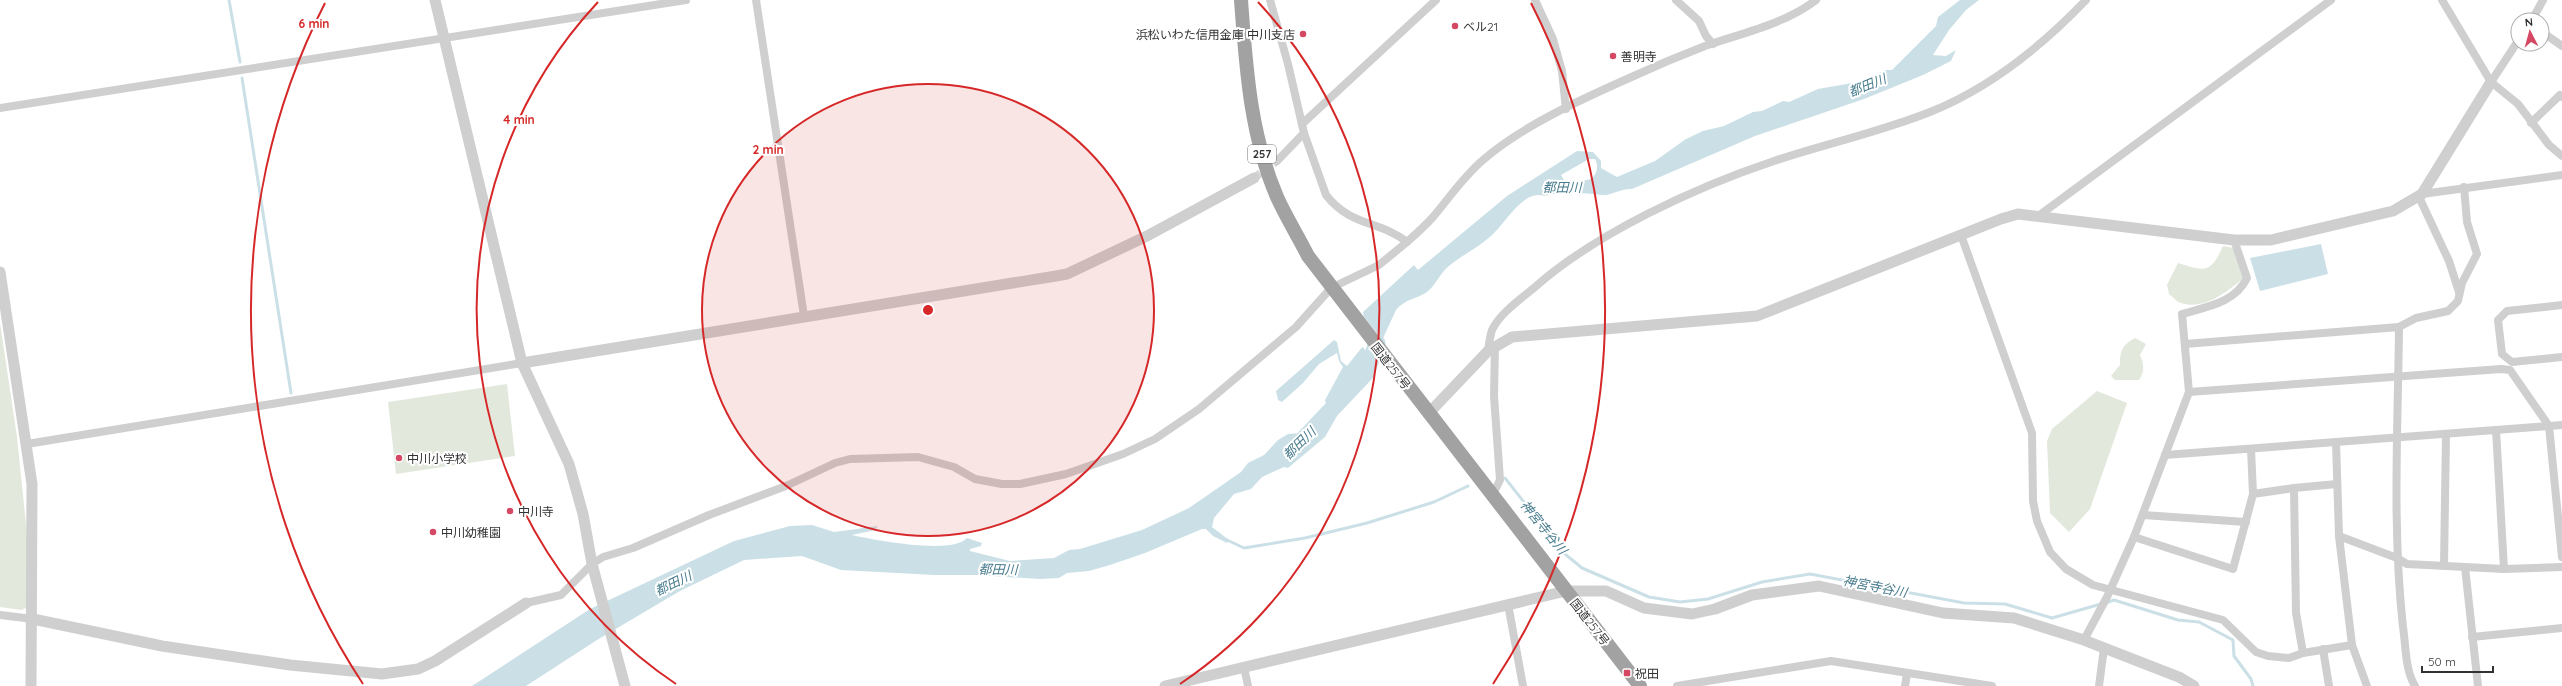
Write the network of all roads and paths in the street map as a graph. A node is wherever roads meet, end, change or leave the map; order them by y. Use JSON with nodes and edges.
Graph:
{"nodes":[{"id":1,"x":435,"y":0,"type":"edge"},
{"id":2,"x":686,"y":0,"type":"edge"},
{"id":3,"x":756,"y":0,"type":"edge"},
{"id":4,"x":1241,"y":0,"type":"edge"},
{"id":5,"x":1270,"y":0,"type":"edge"},
{"id":6,"x":1436,"y":0,"type":"edge"},
{"id":7,"x":1535,"y":0,"type":"edge"},
{"id":8,"x":1676,"y":0,"type":"edge"},
{"id":9,"x":1816,"y":0,"type":"edge"},
{"id":10,"x":2086,"y":0,"type":"edge"},
{"id":11,"x":2331,"y":0,"type":"edge"},
{"id":12,"x":2442,"y":0,"type":"edge"},
{"id":13,"x":2543,"y":0,"type":"edge"},
{"id":14,"x":2536,"y":12,"type":"edge"},
{"id":15,"x":445,"y":38,"type":"junction"},
{"id":16,"x":2550,"y":38,"type":"edge"},
{"id":17,"x":1713,"y":44,"type":"junction"},
{"id":18,"x":2562,"y":46,"type":"edge"},
{"id":19,"x":2510,"y":52,"type":"edge"},
{"id":20,"x":2490,"y":82,"type":"junction"},
{"id":21,"x":2561,"y":95,"type":"edge"},
{"id":22,"x":0,"y":108,"type":"edge"},
{"id":23,"x":1566,"y":109,"type":"junction"},
{"id":24,"x":2532,"y":123,"type":"junction"},
{"id":25,"x":1302,"y":124,"type":"junction"},
{"id":26,"x":1304,"y":133,"type":"junction"},
{"id":27,"x":2562,"y":156,"type":"edge"},
{"id":28,"x":1277,"y":161,"type":"tunnel mouth"},
{"id":29,"x":2562,"y":175,"type":"edge"},
{"id":30,"x":1254,"y":178,"type":"tunnel mouth"},
{"id":31,"x":2464,"y":187,"type":"junction"},
{"id":32,"x":2421,"y":195,"type":"junction"},
{"id":33,"x":2037,"y":217,"type":"junction"},
{"id":34,"x":1961,"y":234,"type":"junction"},
{"id":35,"x":2234,"y":240,"type":"junction"},
{"id":36,"x":1407,"y":242,"type":"junction"},
{"id":37,"x":0,"y":272,"type":"edge"},
{"id":38,"x":1332,"y":290,"type":"junction"},
{"id":39,"x":2460,"y":293,"type":"junction"},
{"id":40,"x":2562,"y":305,"type":"edge"},
{"id":41,"x":804,"y":316,"type":"junction"},
{"id":42,"x":2399,"y":327,"type":"junction"},
{"id":43,"x":2185,"y":344,"type":"junction"},
{"id":44,"x":1492,"y":348,"type":"junction"},
{"id":45,"x":2562,"y":357,"type":"edge"},
{"id":46,"x":522,"y":363,"type":"junction"},
{"id":47,"x":2399,"y":377,"type":"junction"},
{"id":48,"x":2189,"y":392,"type":"junction"},
{"id":49,"x":1428,"y":414,"type":"junction"},
{"id":50,"x":2562,"y":425,"type":"edge"},
{"id":51,"x":2549,"y":426,"type":"junction"},
{"id":52,"x":2496,"y":430,"type":"junction"},
{"id":53,"x":2446,"y":434,"type":"junction"},
{"id":54,"x":2398,"y":438,"type":"junction"},
{"id":55,"x":2336,"y":442,"type":"junction"},
{"id":56,"x":27,"y":444,"type":"junction"},
{"id":57,"x":2251,"y":449,"type":"junction"},
{"id":58,"x":2165,"y":456,"type":"junction"},
{"id":59,"x":2337,"y":484,"type":"junction"},
{"id":60,"x":2294,"y":488,"type":"junction"},
{"id":61,"x":2253,"y":494,"type":"junction"},
{"id":62,"x":1492,"y":496,"type":"junction"},
{"id":63,"x":2143,"y":515,"type":"junction"},
{"id":64,"x":2246,"y":522,"type":"junction"},
{"id":65,"x":2339,"y":536,"type":"junction"},
{"id":66,"x":2134,"y":537,"type":"junction"},
{"id":67,"x":2562,"y":557,"type":"edge"},
{"id":68,"x":2397,"y":558,"type":"junction"},
{"id":69,"x":592,"y":564,"type":"junction"},
{"id":70,"x":2444,"y":566,"type":"junction"},
{"id":71,"x":2465,"y":567,"type":"junction"},
{"id":72,"x":2562,"y":567,"type":"edge"},
{"id":73,"x":2504,"y":569,"type":"junction"},
{"id":74,"x":2111,"y":588,"type":"junction"},
{"id":75,"x":1566,"y":591,"type":"junction"},
{"id":76,"x":526,"y":603,"type":"joint"},
{"id":77,"x":1508,"y":604,"type":"junction"},
{"id":78,"x":0,"y":615,"type":"edge"},
{"id":79,"x":33,"y":619,"type":"junction"},
{"id":80,"x":2562,"y":628,"type":"edge"},
{"id":81,"x":2472,"y":637,"type":"junction"},
{"id":82,"x":2084,"y":640,"type":"junction"},
{"id":83,"x":2352,"y":645,"type":"junction"},
{"id":84,"x":2104,"y":648,"type":"junction"},
{"id":85,"x":2323,"y":649,"type":"junction"},
{"id":86,"x":2303,"y":653,"type":"junction"},
{"id":87,"x":1244,"y":667,"type":"junction"},
{"id":88,"x":1907,"y":674,"type":"junction"},
{"id":89,"x":1718,"y":683,"type":"edge"},
{"id":90,"x":31,"y":686,"type":"edge"},
{"id":91,"x":625,"y":686,"type":"edge"},
{"id":92,"x":1165,"y":686,"type":"edge"},
{"id":93,"x":1248,"y":686,"type":"edge"},
{"id":94,"x":1523,"y":686,"type":"edge"},
{"id":95,"x":1640,"y":686,"type":"edge"},
{"id":96,"x":1676,"y":686,"type":"edge"},
{"id":97,"x":1905,"y":686,"type":"edge"},
{"id":98,"x":1988,"y":686,"type":"edge"},
{"id":99,"x":2099,"y":686,"type":"edge"},
{"id":100,"x":2194,"y":686,"type":"edge"},
{"id":101,"x":2329,"y":686,"type":"edge"},
{"id":102,"x":2366,"y":686,"type":"edge"},
{"id":103,"x":2415,"y":686,"type":"edge"},
{"id":104,"x":2478,"y":686,"type":"edge"}],
"edges":[{"from":1,"to":15,"type":"street"},
{"from":2,"to":15,"type":"street"},
{"from":3,"to":41,"type":"street"},
{"from":4,"to":38,"type":"highway","name":"国道257号","number":"257"},
{"from":5,"to":25,"type":"street"},
{"from":6,"to":25,"type":"street"},
{"from":7,"to":23,"type":"street"},
{"from":8,"to":17,"type":"street"},
{"from":9,"to":17,"type":"street"},
{"from":10,"to":44,"type":"street"},
{"from":11,"to":33,"type":"street"},
{"from":12,"to":20,"type":"street"},
{"from":13,"to":14,"type":"street"},
{"from":15,"to":22,"type":"street"},
{"from":15,"to":46,"type":"street"},
{"from":16,"to":18,"type":"street"},
{"from":17,"to":23,"type":"street"},
{"from":19,"to":20,"type":"street"},
{"from":20,"to":24,"type":"street"},
{"from":20,"to":32,"type":"street"},
{"from":21,"to":24,"type":"street"},
{"from":23,"to":36,"type":"street"},
{"from":24,"to":27,"type":"street"},
{"from":25,"to":26,"type":"street"},
{"from":26,"to":28,"type":"street"},
{"from":26,"to":36,"type":"street"},
{"from":29,"to":31,"type":"street"},
{"from":30,"to":41,"type":"street"},
{"from":31,"to":32,"type":"street"},
{"from":31,"to":39,"type":"street"},
{"from":32,"to":35,"type":"street"},
{"from":32,"to":39,"type":"street"},
{"from":33,"to":34,"type":"street"},
{"from":33,"to":35,"type":"street"},
{"from":34,"to":44,"type":"street"},
{"from":34,"to":74,"type":"street"},
{"from":35,"to":43,"type":"street"},
{"from":36,"to":38,"type":"street"},
{"from":37,"to":56,"type":"street"},
{"from":38,"to":49,"type":"highway","name":"国道257号","number":"257"},
{"from":38,"to":69,"type":"street"},
{"from":39,"to":42,"type":"street"},
{"from":40,"to":45,"type":"street"},
{"from":41,"to":46,"type":"street"},
{"from":42,"to":43,"type":"street"},
{"from":42,"to":47,"type":"street"},
{"from":43,"to":48,"type":"street"},
{"from":44,"to":49,"type":"street"},
{"from":44,"to":62,"type":"street"},
{"from":46,"to":56,"type":"street"},
{"from":46,"to":69,"type":"street"},
{"from":47,"to":48,"type":"street"},
{"from":47,"to":51,"type":"street"},
{"from":47,"to":54,"type":"street"},
{"from":48,"to":58,"type":"street"},
{"from":49,"to":62,"type":"highway","name":"国道257号","number":"257"},
{"from":50,"to":51,"type":"street"},
{"from":51,"to":52,"type":"street"},
{"from":51,"to":67,"type":"street"},
{"from":52,"to":53,"type":"street"},
{"from":52,"to":73,"type":"street"},
{"from":53,"to":54,"type":"street"},
{"from":53,"to":70,"type":"street"},
{"from":54,"to":55,"type":"street"},
{"from":54,"to":68,"type":"street"},
{"from":55,"to":57,"type":"street"},
{"from":55,"to":59,"type":"street"},
{"from":56,"to":79,"type":"street"},
{"from":57,"to":58,"type":"street"},
{"from":57,"to":61,"type":"street"},
{"from":58,"to":63,"type":"street"},
{"from":59,"to":60,"type":"street"},
{"from":59,"to":65,"type":"street"},
{"from":60,"to":61,"type":"street"},
{"from":60,"to":86,"type":"street"},
{"from":61,"to":64,"type":"street"},
{"from":62,"to":75,"type":"highway","name":"国道257号","number":"257"},
{"from":63,"to":64,"type":"street"},
{"from":63,"to":66,"type":"street"},
{"from":64,"to":66,"type":"street"},
{"from":65,"to":68,"type":"street"},
{"from":65,"to":83,"type":"street"},
{"from":66,"to":74,"type":"street"},
{"from":68,"to":70,"type":"street"},
{"from":68,"to":103,"type":"street"},
{"from":69,"to":76,"type":"street"},
{"from":69,"to":91,"type":"street"},
{"from":70,"to":71,"type":"street"},
{"from":71,"to":73,"type":"street"},
{"from":71,"to":81,"type":"street"},
{"from":72,"to":73,"type":"street"},
{"from":74,"to":82,"type":"street"},
{"from":74,"to":86,"type":"street"},
{"from":75,"to":77,"type":"street"},
{"from":75,"to":82,"type":"street"},
{"from":75,"to":95,"type":"highway","name":"国道257号","number":"257"},
{"from":76,"to":79,"type":"street"},
{"from":77,"to":87,"type":"street"},
{"from":77,"to":94,"type":"street"},
{"from":78,"to":79,"type":"street"},
{"from":79,"to":90,"type":"street"},
{"from":80,"to":81,"type":"street"},
{"from":81,"to":104,"type":"street"},
{"from":82,"to":84,"type":"street"},
{"from":83,"to":85,"type":"street"},
{"from":83,"to":102,"type":"street"},
{"from":84,"to":99,"type":"street"},
{"from":84,"to":100,"type":"street"},
{"from":85,"to":86,"type":"street"},
{"from":85,"to":101,"type":"street"},
{"from":87,"to":92,"type":"street"},
{"from":87,"to":93,"type":"street"},
{"from":88,"to":89,"type":"street"},
{"from":88,"to":97,"type":"street"},
{"from":88,"to":98,"type":"street"},
{"from":89,"to":96,"type":"street"}]}
